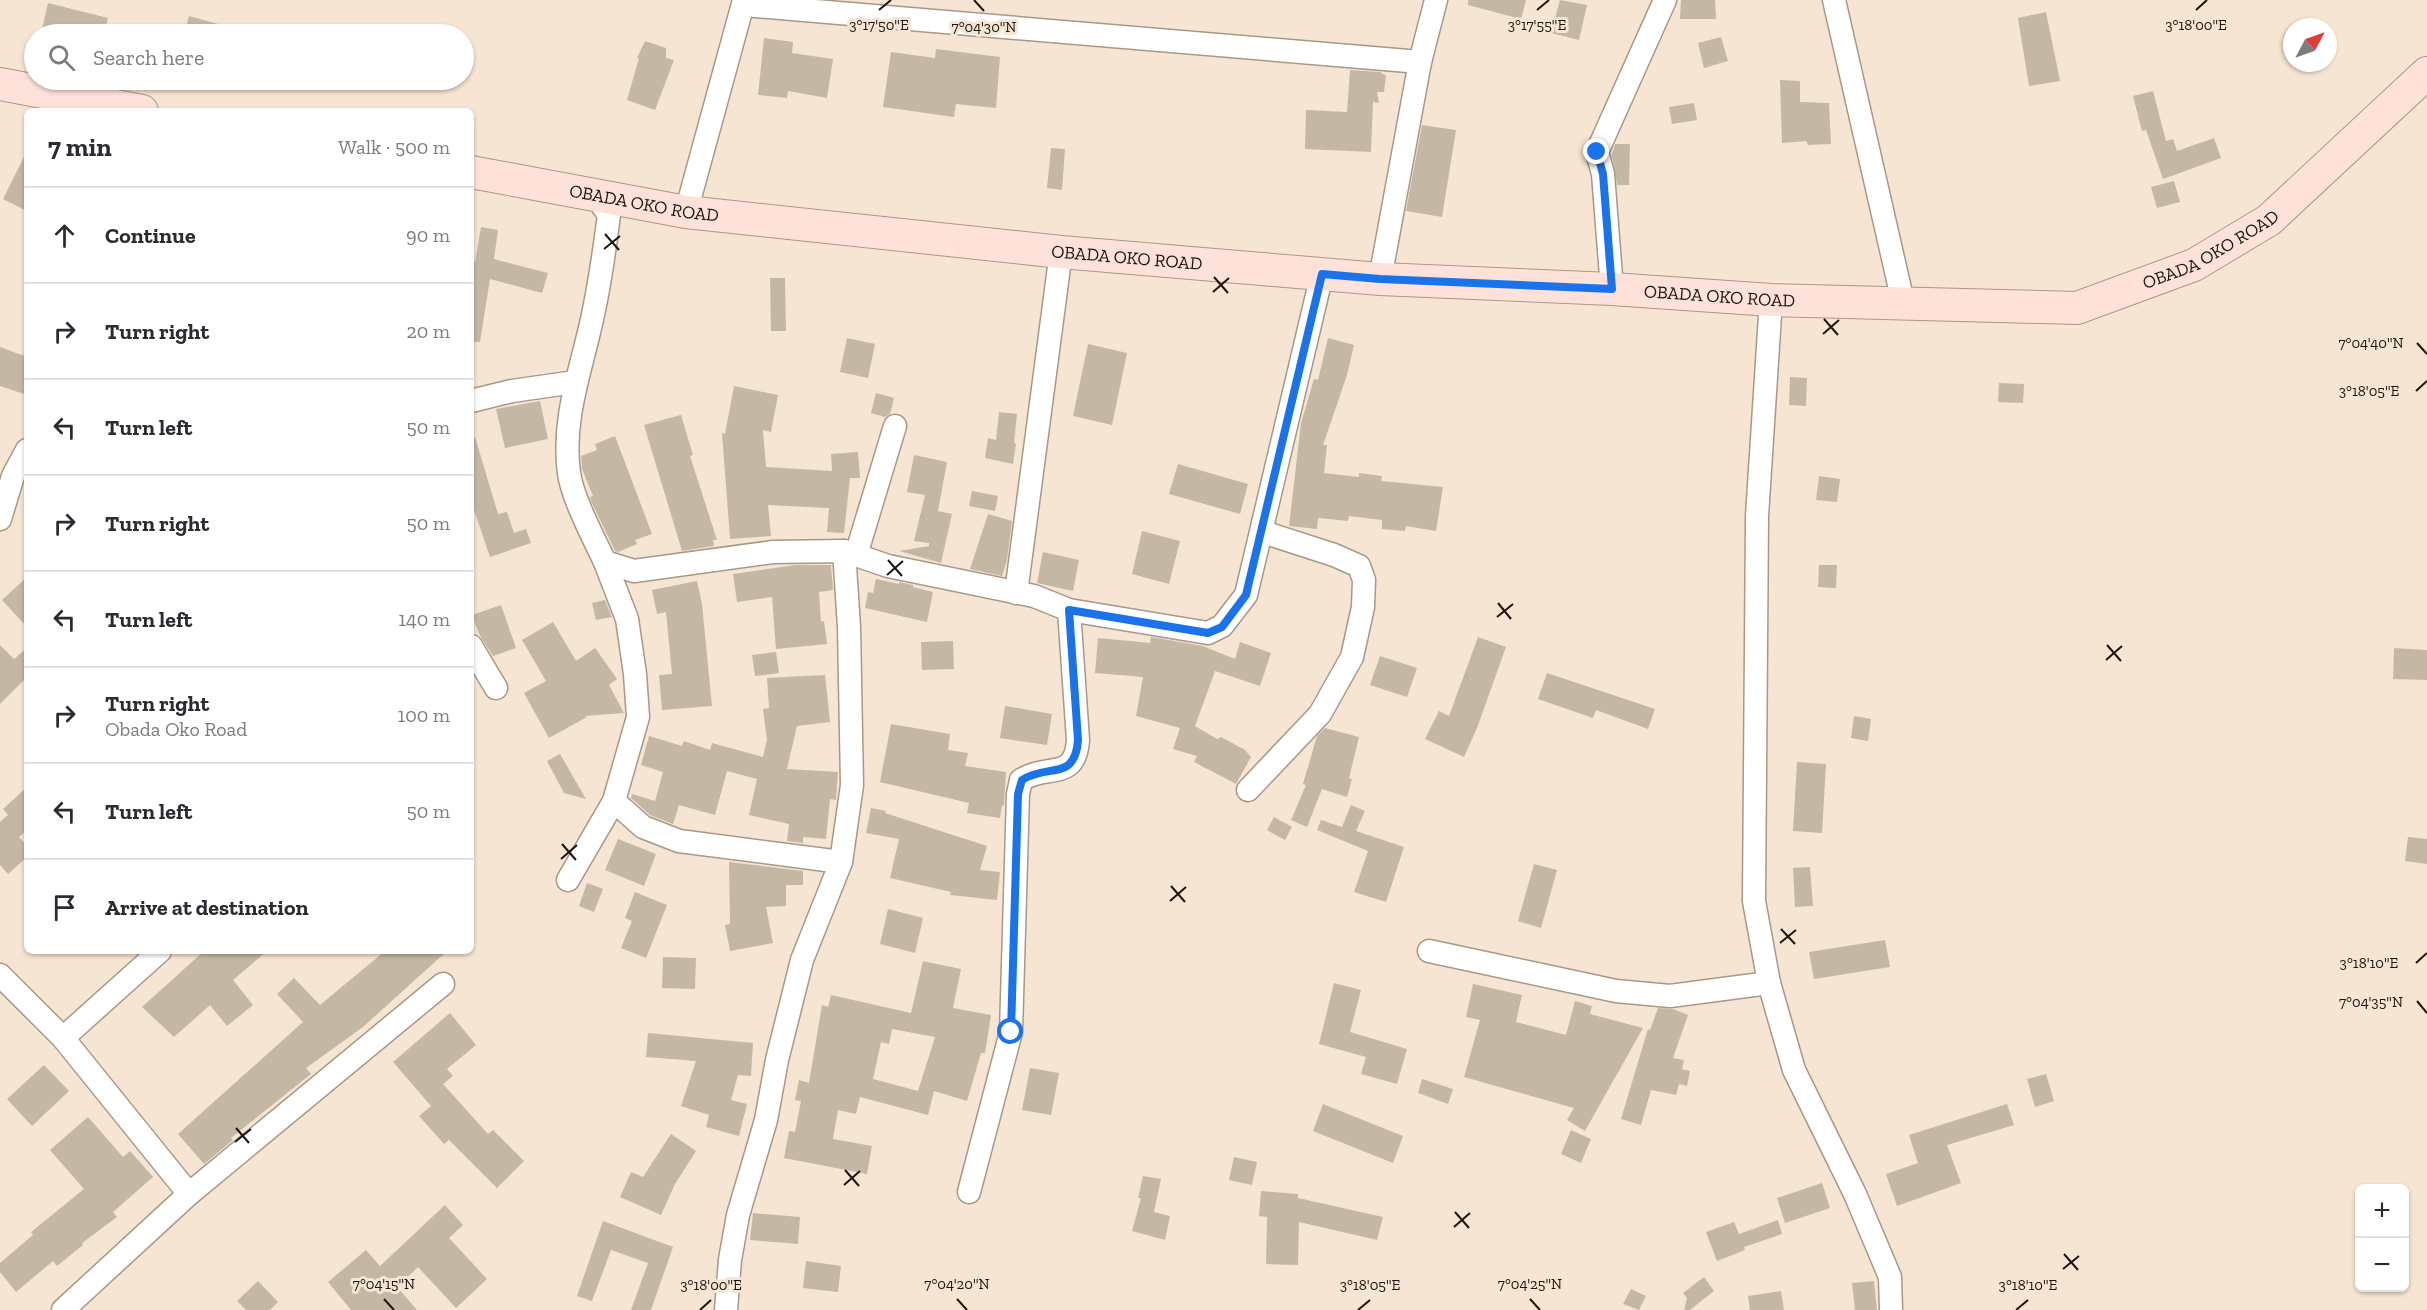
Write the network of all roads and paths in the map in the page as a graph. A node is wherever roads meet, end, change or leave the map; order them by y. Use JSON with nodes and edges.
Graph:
{"nodes":[{"id":1,"x":1436,"y":0,"type":"edge"},
{"id":2,"x":1665,"y":0,"type":"edge"},
{"id":3,"x":1834,"y":0,"type":"edge"},
{"id":4,"x":744,"y":2,"type":"edge"},
{"id":5,"x":1420,"y":62,"type":"junction"},
{"id":6,"x":2427,"y":73,"type":"edge"},
{"id":7,"x":0,"y":84,"type":"edge"},
{"id":8,"x":24,"y":89,"type":"edge"},
{"id":9,"x":32,"y":90,"type":"edge"},
{"id":10,"x":126,"y":108,"type":"edge"},
{"id":11,"x":474,"y":173,"type":"edge"},
{"id":12,"x":595,"y":195,"type":"junction"},
{"id":13,"x":686,"y":212,"type":"junction"},
{"id":14,"x":1061,"y":252,"type":"junction"},
{"id":15,"x":1322,"y":274,"type":"junction"},
{"id":16,"x":1380,"y":279,"type":"junction"},
{"id":17,"x":1612,"y":289,"type":"junction"},
{"id":18,"x":1771,"y":300,"type":"junction"},
{"id":19,"x":1902,"y":302,"type":"junction"},
{"id":20,"x":575,"y":382,"type":"junction"},
{"id":21,"x":474,"y":400,"type":"edge"},
{"id":22,"x":895,"y":426,"type":"dead end"},
{"id":23,"x":24,"y":456,"type":"edge"},
{"id":24,"x":13,"y":480,"type":"edge"},
{"id":25,"x":0,"y":519,"type":"edge"},
{"id":26,"x":1263,"y":532,"type":"junction"},
{"id":27,"x":850,"y":553,"type":"junction"},
{"id":28,"x":606,"y":562,"type":"junction"},
{"id":29,"x":1016,"y":593,"type":"junction"},
{"id":30,"x":1069,"y":610,"type":"junction"},
{"id":31,"x":474,"y":651,"type":"edge"},
{"id":32,"x":496,"y":688,"type":"dead end"},
{"id":33,"x":1248,"y":790,"type":"dead end"},
{"id":34,"x":614,"y":801,"type":"junction"},
{"id":35,"x":841,"y":862,"type":"junction"},
{"id":36,"x":568,"y":880,"type":"dead end"},
{"id":37,"x":1429,"y":951,"type":"dead end"},
{"id":38,"x":157,"y":954,"type":"edge"},
{"id":39,"x":0,"y":975,"type":"edge"},
{"id":40,"x":1769,"y":983,"type":"junction"},
{"id":41,"x":443,"y":984,"type":"dead end"},
{"id":42,"x":63,"y":1038,"type":"junction"},
{"id":43,"x":969,"y":1192,"type":"dead end"},
{"id":44,"x":189,"y":1194,"type":"junction"},
{"id":45,"x":63,"y":1310,"type":"edge"},
{"id":46,"x":726,"y":1310,"type":"edge"},
{"id":47,"x":1891,"y":1310,"type":"edge"}],
"edges":[{"from":1,"to":5,"type":"street"},
{"from":2,"to":17,"type":"street"},
{"from":3,"to":19,"type":"street"},
{"from":4,"to":5,"type":"street"},
{"from":4,"to":13,"type":"street"},
{"from":5,"to":16,"type":"street"},
{"from":6,"to":19,"type":"main road","name":"OBADA OKO ROAD"},
{"from":7,"to":8,"type":"main road"},
{"from":9,"to":10,"type":"main road"},
{"from":11,"to":12,"type":"main road","name":"OBADA OKO ROAD"},
{"from":12,"to":13,"type":"main road","name":"OBADA OKO ROAD"},
{"from":12,"to":20,"type":"street"},
{"from":13,"to":14,"type":"main road","name":"OBADA OKO ROAD"},
{"from":14,"to":15,"type":"main road","name":"OBADA OKO ROAD"},
{"from":14,"to":29,"type":"street"},
{"from":15,"to":16,"type":"main road","name":"OBADA OKO ROAD"},
{"from":15,"to":26,"type":"street"},
{"from":16,"to":17,"type":"main road","name":"OBADA OKO ROAD"},
{"from":17,"to":18,"type":"main road","name":"OBADA OKO ROAD"},
{"from":18,"to":19,"type":"main road","name":"OBADA OKO ROAD"},
{"from":18,"to":40,"type":"street"},
{"from":20,"to":21,"type":"street"},
{"from":20,"to":28,"type":"street"},
{"from":22,"to":27,"type":"street"},
{"from":23,"to":24,"type":"street"},
{"from":24,"to":25,"type":"street"},
{"from":26,"to":30,"type":"street"},
{"from":26,"to":33,"type":"street"},
{"from":27,"to":28,"type":"street"},
{"from":27,"to":29,"type":"street"},
{"from":27,"to":35,"type":"street"},
{"from":28,"to":34,"type":"street"},
{"from":29,"to":30,"type":"street"},
{"from":30,"to":43,"type":"street"},
{"from":31,"to":32,"type":"street"},
{"from":34,"to":35,"type":"street"},
{"from":34,"to":36,"type":"street"},
{"from":35,"to":46,"type":"street"},
{"from":37,"to":40,"type":"street"},
{"from":38,"to":42,"type":"street"},
{"from":39,"to":42,"type":"street"},
{"from":40,"to":47,"type":"street"},
{"from":41,"to":44,"type":"street"},
{"from":42,"to":44,"type":"street"},
{"from":44,"to":45,"type":"street"}]}
